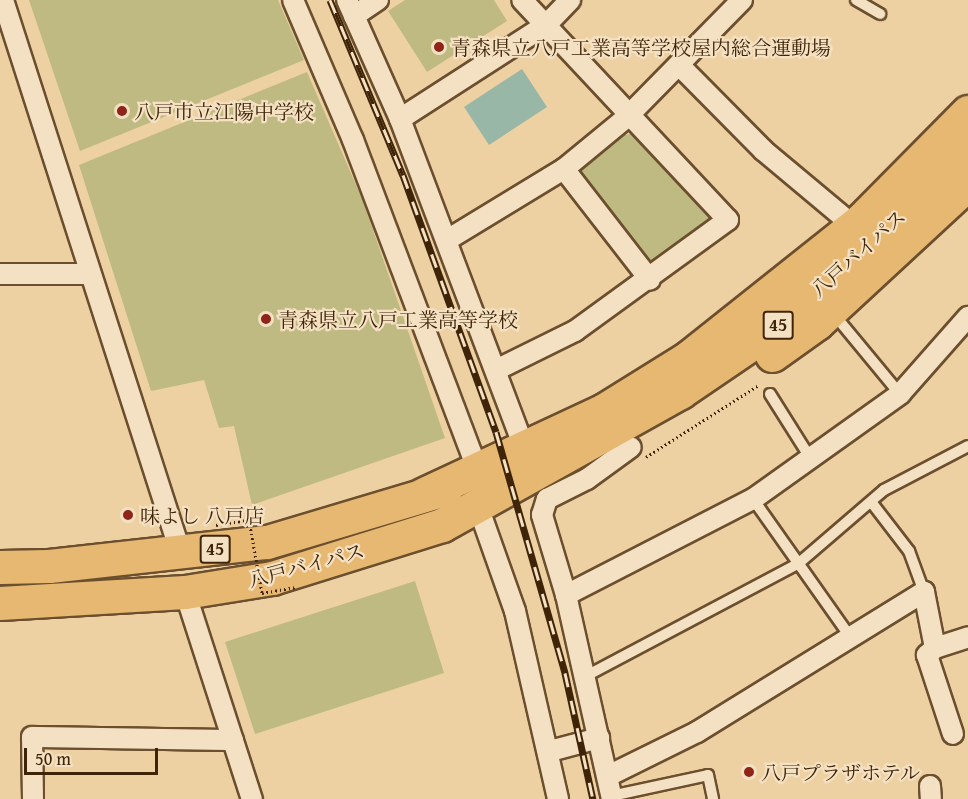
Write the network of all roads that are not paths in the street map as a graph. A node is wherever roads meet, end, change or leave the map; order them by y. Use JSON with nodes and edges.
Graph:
{"nodes":[{"id":1,"x":3,"y":0,"type":"edge"},
{"id":2,"x":293,"y":0,"type":"edge"},
{"id":3,"x":378,"y":0,"type":"edge"},
{"id":4,"x":522,"y":0,"type":"edge"},
{"id":5,"x":570,"y":0,"type":"edge"},
{"id":6,"x":742,"y":0,"type":"edge"},
{"id":7,"x":856,"y":0,"type":"edge"},
{"id":8,"x":350,"y":8,"type":"edge"},
{"id":9,"x":880,"y":14,"type":"dead end"},
{"id":10,"x":546,"y":25,"type":"junction"},
{"id":11,"x":679,"y":65,"type":"junction"},
{"id":12,"x":968,"y":112,"type":"edge"},
{"id":13,"x":627,"y":117,"type":"junction"},
{"id":14,"x":400,"y":119,"type":"junction"},
{"id":15,"x":968,"y":149,"type":"edge"},
{"id":16,"x":564,"y":169,"type":"junction"},
{"id":17,"x":968,"y":183,"type":"edge"},
{"id":18,"x":842,"y":216,"type":"dead end"},
{"id":19,"x":447,"y":240,"type":"junction"},
{"id":20,"x":0,"y":274,"type":"edge"},
{"id":21,"x":89,"y":274,"type":"junction"},
{"id":22,"x":650,"y":280,"type":"junction"},
{"id":23,"x":968,"y":317,"type":"edge"},
{"id":24,"x":842,"y":324,"type":"dead end"},
{"id":25,"x":496,"y":370,"type":"junction"},
{"id":26,"x":770,"y":394,"type":"dead end"},
{"id":27,"x":900,"y":394,"type":"junction"},
{"id":28,"x":968,"y":446,"type":"edge"},
{"id":29,"x":631,"y":447,"type":"junction"},
{"id":30,"x":524,"y":448,"type":"junction"},
{"id":31,"x":811,"y":459,"type":"junction"},
{"id":32,"x":557,"y":461,"type":"junction"},
{"id":33,"x":477,"y":470,"type":"junction"},
{"id":34,"x":424,"y":494,"type":"junction"},
{"id":35,"x":753,"y":499,"type":"junction"},
{"id":36,"x":872,"y":503,"type":"junction"},
{"id":37,"x":481,"y":514,"type":"junction"},
{"id":38,"x":442,"y":525,"type":"junction"},
{"id":39,"x":181,"y":554,"type":"junction"},
{"id":40,"x":799,"y":563,"type":"junction"},
{"id":41,"x":0,"y":567,"type":"edge"},
{"id":42,"x":185,"y":592,"type":"junction"},
{"id":43,"x":924,"y":592,"type":"junction"},
{"id":44,"x":566,"y":595,"type":"junction"},
{"id":45,"x":0,"y":603,"type":"edge"},
{"id":46,"x":849,"y":634,"type":"junction"},
{"id":47,"x":968,"y":637,"type":"edge"},
{"id":48,"x":935,"y":648,"type":"junction"},
{"id":49,"x":586,"y":676,"type":"junction"},
{"id":50,"x":953,"y":734,"type":"dead end"},
{"id":51,"x":599,"y":738,"type":"junction"},
{"id":52,"x":233,"y":740,"type":"junction"},
{"id":53,"x":550,"y":751,"type":"junction"},
{"id":54,"x":608,"y":776,"type":"junction"},
{"id":55,"x":647,"y":794,"type":"edge"},
{"id":56,"x":612,"y":797,"type":"edge"},
{"id":57,"x":33,"y":799,"type":"edge"},
{"id":58,"x":252,"y":799,"type":"edge"},
{"id":59,"x":558,"y":799,"type":"edge"},
{"id":60,"x":712,"y":799,"type":"edge"}],
"edges":[{"from":1,"to":21,"type":"street"},
{"from":2,"to":33,"type":"street"},
{"from":3,"to":8,"type":"street"},
{"from":4,"to":10,"type":"street"},
{"from":5,"to":10,"type":"street"},
{"from":6,"to":11,"type":"street"},
{"from":7,"to":9,"type":"lane"},
{"from":8,"to":14,"type":"street"},
{"from":10,"to":13,"type":"street"},
{"from":10,"to":14,"type":"street"},
{"from":11,"to":13,"type":"street"},
{"from":11,"to":18,"type":"street"},
{"from":12,"to":30,"type":"highway"},
{"from":13,"to":16,"type":"street"},
{"from":13,"to":22,"type":"street"},
{"from":14,"to":19,"type":"street"},
{"from":15,"to":32,"type":"highway","name":"八戸バイパス","number":"45"},
{"from":16,"to":19,"type":"street"},
{"from":16,"to":22,"type":"street"},
{"from":17,"to":29,"type":"highway"},
{"from":19,"to":25,"type":"street"},
{"from":20,"to":21,"type":"street"},
{"from":21,"to":39,"type":"street"},
{"from":22,"to":25,"type":"street"},
{"from":23,"to":27,"type":"street"},
{"from":24,"to":27,"type":"lane"},
{"from":25,"to":30,"type":"street"},
{"from":26,"to":31,"type":"lane"},
{"from":27,"to":31,"type":"street"},
{"from":28,"to":36,"type":"lane"},
{"from":29,"to":37,"type":"highway"},
{"from":29,"to":44,"type":"street"},
{"from":30,"to":33,"type":"highway"},
{"from":31,"to":35,"type":"street"},
{"from":32,"to":34,"type":"highway","name":"八戸バイパス","number":"45"},
{"from":32,"to":38,"type":"highway","name":"八戸バイパス","number":"45"},
{"from":33,"to":34,"type":"highway"},
{"from":34,"to":39,"type":"highway","name":"八戸バイパス","number":"45"},
{"from":35,"to":40,"type":"lane"},
{"from":35,"to":44,"type":"street"},
{"from":36,"to":40,"type":"lane"},
{"from":36,"to":43,"type":"lane"},
{"from":37,"to":38,"type":"highway"},
{"from":37,"to":53,"type":"street"},
{"from":38,"to":42,"type":"highway","name":"八戸バイパス","number":"45"},
{"from":39,"to":41,"type":"highway","name":"八戸バイパス","number":"45"},
{"from":40,"to":46,"type":"lane"},
{"from":40,"to":49,"type":"lane"},
{"from":42,"to":45,"type":"highway","name":"八戸バイパス","number":"45"},
{"from":42,"to":52,"type":"street"},
{"from":43,"to":46,"type":"street"},
{"from":43,"to":48,"type":"street"},
{"from":44,"to":49,"type":"street"},
{"from":46,"to":54,"type":"street"},
{"from":47,"to":48,"type":"street"},
{"from":48,"to":50,"type":"street"},
{"from":49,"to":51,"type":"street"},
{"from":51,"to":53,"type":"street"},
{"from":51,"to":54,"type":"street"},
{"from":52,"to":57,"type":"street"},
{"from":52,"to":58,"type":"street"},
{"from":53,"to":59,"type":"street"},
{"from":54,"to":56,"type":"street"},
{"from":55,"to":56,"type":"lane"},
{"from":55,"to":60,"type":"lane"}]}
